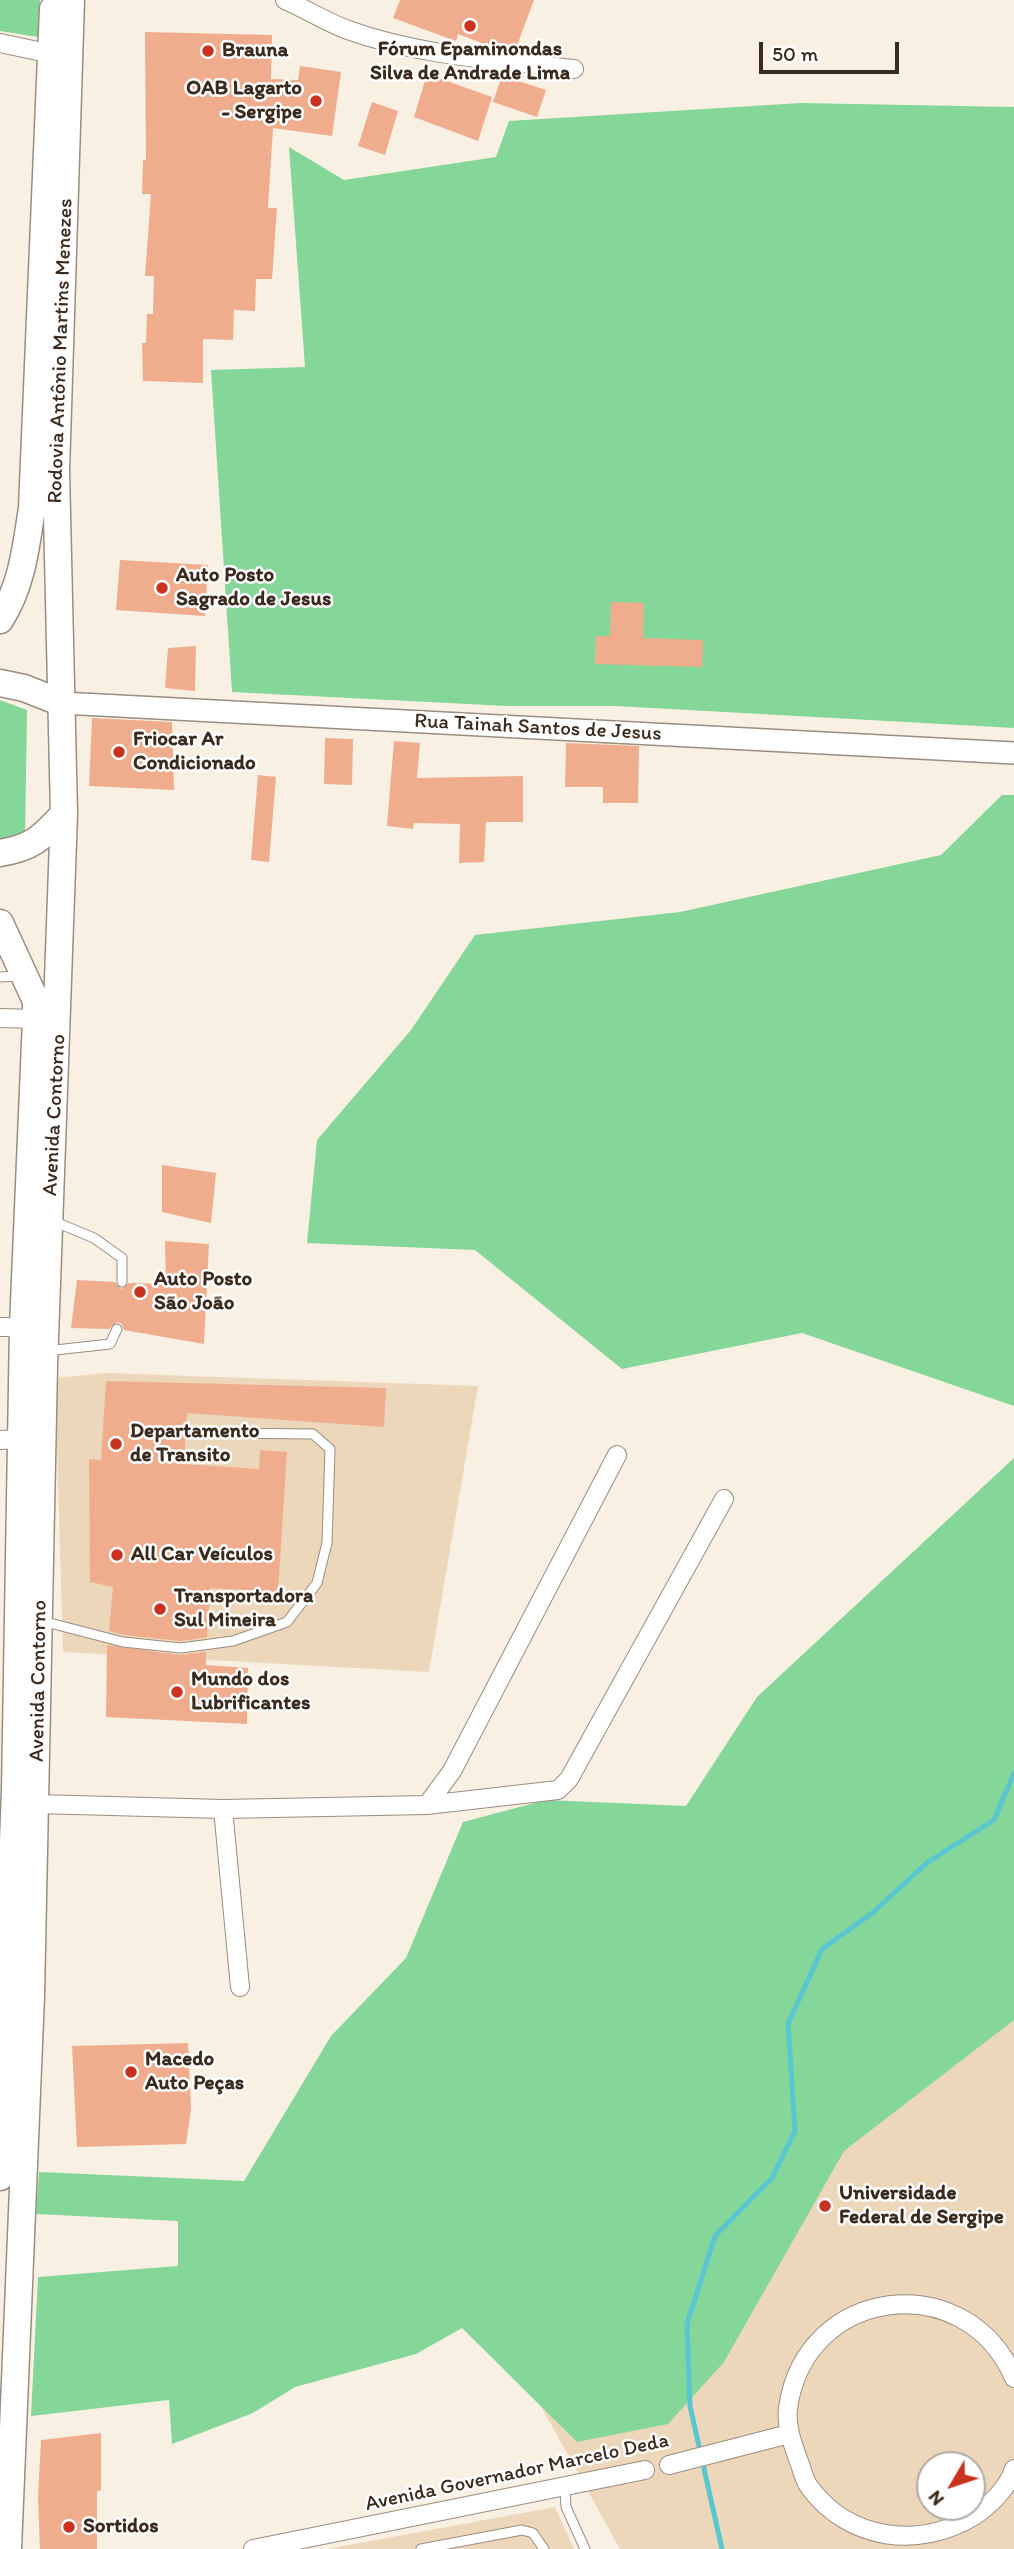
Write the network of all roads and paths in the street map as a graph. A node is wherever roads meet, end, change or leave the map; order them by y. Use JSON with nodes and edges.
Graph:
{"nodes":[{"id":1,"x":54,"y":0,"type":"edge"},
{"id":2,"x":71,"y":0,"type":"edge"},
{"id":3,"x":285,"y":0,"type":"edge"},
{"id":4,"x":0,"y":43,"type":"edge"},
{"id":5,"x":52,"y":54,"type":"junction"},
{"id":6,"x":574,"y":69,"type":"dead end"},
{"id":7,"x":0,"y":620,"type":"edge"},
{"id":8,"x":0,"y":683,"type":"edge"},
{"id":9,"x":62,"y":702,"type":"junction"},
{"id":10,"x":1014,"y":753,"type":"edge"},
{"id":11,"x":64,"y":814,"type":"junction"},
{"id":12,"x":0,"y":853,"type":"edge"},
{"id":13,"x":0,"y":923,"type":"edge"},
{"id":14,"x":13,"y":976,"type":"edge"},
{"id":15,"x":36,"y":1010,"type":"junction"},
{"id":16,"x":0,"y":1018,"type":"edge"},
{"id":17,"x":50,"y":1220,"type":"junction"},
{"id":18,"x":122,"y":1282,"type":"dead end"},
{"id":19,"x":11,"y":1327,"type":"edge"},
{"id":20,"x":117,"y":1329,"type":"dead end"},
{"id":21,"x":44,"y":1351,"type":"junction"},
{"id":22,"x":218,"y":1433,"type":"dead end"},
{"id":23,"x":11,"y":1439,"type":"edge"},
{"id":24,"x":617,"y":1455,"type":"dead end"},
{"id":25,"x":724,"y":1499,"type":"dead end"},
{"id":26,"x":41,"y":1620,"type":"junction"},
{"id":27,"x":17,"y":1795,"type":"edge"},
{"id":28,"x":427,"y":1805,"type":"junction"},
{"id":29,"x":223,"y":1809,"type":"junction"},
{"id":30,"x":240,"y":1987,"type":"dead end"},
{"id":31,"x":3,"y":1998,"type":"edge"},
{"id":32,"x":0,"y":2162,"type":"edge"},
{"id":33,"x":0,"y":2177,"type":"edge"},
{"id":34,"x":1009,"y":2357,"type":"edge"},
{"id":35,"x":1014,"y":2378,"type":"edge"},
{"id":36,"x":789,"y":2434,"type":"junction"},
{"id":37,"x":669,"y":2465,"type":"joint"},
{"id":38,"x":1014,"y":2469,"type":"edge"},
{"id":39,"x":645,"y":2470,"type":"joint"},
{"id":40,"x":565,"y":2489,"type":"junction"},
{"id":41,"x":8,"y":2549,"type":"edge"},
{"id":42,"x":253,"y":2549,"type":"edge"},
{"id":43,"x":421,"y":2549,"type":"edge"},
{"id":44,"x":544,"y":2549,"type":"edge"},
{"id":45,"x":585,"y":2549,"type":"edge"}],
"edges":[{"from":1,"to":5,"type":"main road","name":"Rodovia Antônio Martins Menezes"},
{"from":2,"to":9,"type":"main road","name":"Rodovia Antônio Martins Menezes"},
{"from":3,"to":6,"type":"street"},
{"from":4,"to":5,"type":"street"},
{"from":5,"to":7,"type":"main road","name":"Rodovia Antônio Martins Menezes"},
{"from":8,"to":9,"type":"main road"},
{"from":9,"to":10,"type":"street","name":"Rua Tainah Santos de Jesus"},
{"from":9,"to":11,"type":"main road","name":"Rodovia Antônio Martins Menezes"},
{"from":11,"to":12,"type":"main road"},
{"from":11,"to":17,"type":"main road","name":"Avenida Contorno"},
{"from":13,"to":14,"type":"main road"},
{"from":14,"to":15,"type":"main road"},
{"from":15,"to":16,"type":"street"},
{"from":15,"to":19,"type":"main road","name":"Avenida Contorno"},
{"from":17,"to":18,"type":"lane"},
{"from":17,"to":21,"type":"main road","name":"Avenida Contorno"},
{"from":19,"to":23,"type":"main road","name":"Avenida Contorno"},
{"from":20,"to":21,"type":"lane"},
{"from":21,"to":26,"type":"main road","name":"Avenida Contorno"},
{"from":22,"to":26,"type":"lane"},
{"from":23,"to":27,"type":"main road","name":"Avenida Contorno"},
{"from":24,"to":28,"type":"street"},
{"from":25,"to":28,"type":"street"},
{"from":26,"to":27,"type":"main road","name":"Avenida Contorno"},
{"from":27,"to":29,"type":"street"},
{"from":27,"to":31,"type":"main road","name":"Avenida Contorno"},
{"from":27,"to":41,"type":"main road","name":"Avenida Contorno"},
{"from":28,"to":29,"type":"street"},
{"from":29,"to":30,"type":"street"},
{"from":31,"to":32,"type":"main road","name":"Avenida Contorno"},
{"from":32,"to":33,"type":"main road","name":"Avenida Contorno"},
{"from":34,"to":35,"type":"street"},
{"from":34,"to":36,"type":"street"},
{"from":36,"to":37,"type":"street","name":"Avenida Governador Marcelo Deda"},
{"from":36,"to":38,"type":"street"},
{"from":37,"to":39,"type":"lane","name":"Avenida Governador Marcelo Deda"},
{"from":39,"to":40,"type":"street","name":"Avenida Governador Marcelo Deda"},
{"from":40,"to":42,"type":"street","name":"Avenida Governador Marcelo Deda"},
{"from":40,"to":45,"type":"lane"},
{"from":43,"to":44,"type":"lane"}]}
